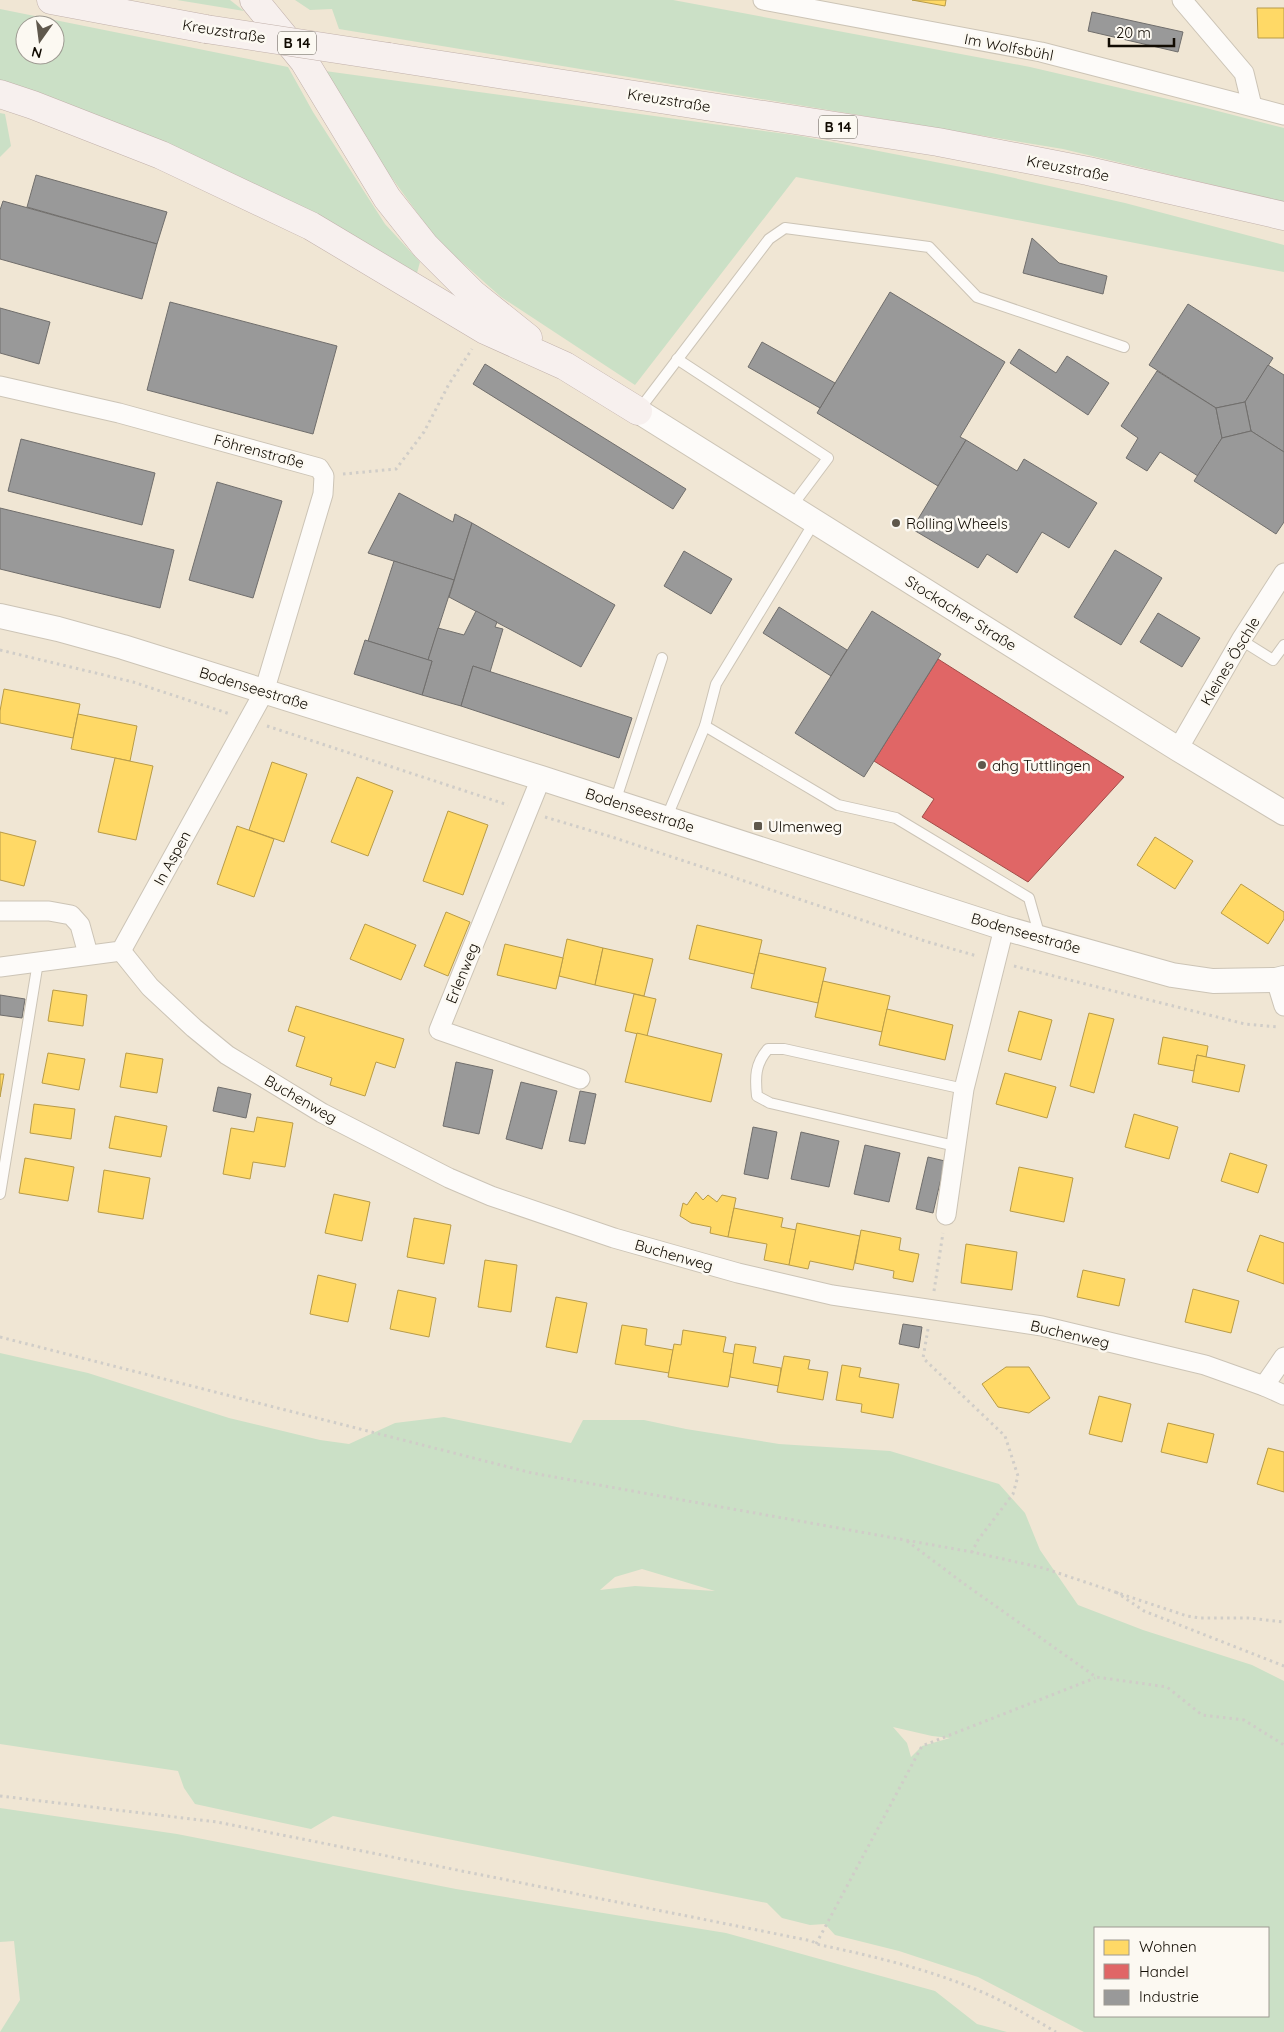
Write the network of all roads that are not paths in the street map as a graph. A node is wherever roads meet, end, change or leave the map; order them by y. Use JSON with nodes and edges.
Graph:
{"nodes":[{"id":1,"x":51,"y":0,"type":"edge"},
{"id":2,"x":254,"y":0,"type":"edge"},
{"id":3,"x":763,"y":0,"type":"edge"},
{"id":4,"x":1182,"y":0,"type":"edge"},
{"id":5,"x":0,"y":94,"type":"edge"},
{"id":6,"x":1252,"y":106,"type":"junction"},
{"id":7,"x":1284,"y":115,"type":"edge"},
{"id":8,"x":1284,"y":216,"type":"edge"},
{"id":9,"x":1124,"y":347,"type":"dead end"},
{"id":10,"x":677,"y":359,"type":"junction"},
{"id":11,"x":565,"y":366,"type":"junction"},
{"id":12,"x":0,"y":386,"type":"edge"},
{"id":13,"x":638,"y":411,"type":"junction"},
{"id":14,"x":792,"y":506,"type":"junction"},
{"id":15,"x":815,"y":521,"type":"junction"},
{"id":16,"x":1284,"y":573,"type":"edge"},
{"id":17,"x":0,"y":616,"type":"edge"},
{"id":18,"x":1241,"y":640,"type":"junction"},
{"id":19,"x":1284,"y":645,"type":"edge"},
{"id":20,"x":662,"y":658,"type":"dead end"},
{"id":21,"x":264,"y":692,"type":"junction"},
{"id":22,"x":705,"y":726,"type":"junction"},
{"id":23,"x":1178,"y":749,"type":"junction"},
{"id":24,"x":541,"y":778,"type":"junction"},
{"id":25,"x":615,"y":802,"type":"junction"},
{"id":26,"x":1284,"y":813,"type":"edge"},
{"id":27,"x":666,"y":819,"type":"junction"},
{"id":28,"x":0,"y":911,"type":"edge"},
{"id":29,"x":1004,"y":928,"type":"junction"},
{"id":30,"x":1041,"y":938,"type":"junction"},
{"id":31,"x":121,"y":951,"type":"junction"},
{"id":32,"x":88,"y":954,"type":"junction"},
{"id":33,"x":38,"y":962,"type":"junction"},
{"id":34,"x":0,"y":967,"type":"edge"},
{"id":35,"x":1280,"y":979,"type":"edge"},
{"id":36,"x":1284,"y":1006,"type":"edge"},
{"id":37,"x":580,"y":1080,"type":"dead end"},
{"id":38,"x":964,"y":1089,"type":"junction"},
{"id":39,"x":955,"y":1146,"type":"junction"},
{"id":40,"x":0,"y":1194,"type":"edge"},
{"id":41,"x":946,"y":1215,"type":"road end"},
{"id":42,"x":1284,"y":1357,"type":"edge"},
{"id":43,"x":1264,"y":1386,"type":"junction"},
{"id":44,"x":1284,"y":1395,"type":"edge"}],
"edges":[{"from":1,"to":8,"type":"main road","name":"Kreuzstraße","number":"B 14","bridge":true},
{"from":2,"to":11,"type":"main road"},
{"from":3,"to":6,"type":"street","name":"Im Wolfsbühl"},
{"from":4,"to":6,"type":"street"},
{"from":5,"to":11,"type":"main road"},
{"from":6,"to":7,"type":"street","name":"Im Wolfsbühl"},
{"from":9,"to":10,"type":"lane"},
{"from":10,"to":13,"type":"lane"},
{"from":10,"to":14,"type":"lane"},
{"from":11,"to":13,"type":"main road"},
{"from":12,"to":21,"type":"street","name":"Föhrenstraße"},
{"from":13,"to":14,"type":"street","name":"Stockacher Straße"},
{"from":14,"to":15,"type":"street","name":"Stockacher Straße"},
{"from":15,"to":22,"type":"lane"},
{"from":15,"to":23,"type":"street","name":"Stockacher Straße"},
{"from":16,"to":18,"type":"street","name":"Kleines Öschle"},
{"from":17,"to":21,"type":"street","name":"Bodenseestraße"},
{"from":18,"to":19,"type":"lane"},
{"from":18,"to":23,"type":"street","name":"Kleines Öschle"},
{"from":20,"to":25,"type":"lane"},
{"from":21,"to":24,"type":"street","name":"Bodenseestraße"},
{"from":21,"to":31,"type":"street","name":"In Aspen"},
{"from":22,"to":27,"type":"lane"},
{"from":22,"to":30,"type":"lane"},
{"from":23,"to":26,"type":"street","name":"Stockacher Straße"},
{"from":24,"to":25,"type":"street","name":"Bodenseestraße"},
{"from":24,"to":37,"type":"street","name":"Erlenweg"},
{"from":25,"to":27,"type":"street","name":"Bodenseestraße"},
{"from":27,"to":29,"type":"street","name":"Bodenseestraße"},
{"from":28,"to":32,"type":"street"},
{"from":29,"to":30,"type":"street","name":"Bodenseestraße"},
{"from":29,"to":38,"type":"street"},
{"from":30,"to":35,"type":"street","name":"Bodenseestraße"},
{"from":31,"to":32,"type":"street"},
{"from":31,"to":43,"type":"street","name":"Buchenweg"},
{"from":32,"to":33,"type":"street"},
{"from":33,"to":34,"type":"street"},
{"from":33,"to":40,"type":"lane"},
{"from":35,"to":36,"type":"street"},
{"from":38,"to":39,"type":"street"},
{"from":38,"to":39,"type":"lane"},
{"from":39,"to":41,"type":"street"},
{"from":42,"to":43,"type":"street"},
{"from":43,"to":44,"type":"street","name":"Buchenweg"}]}
